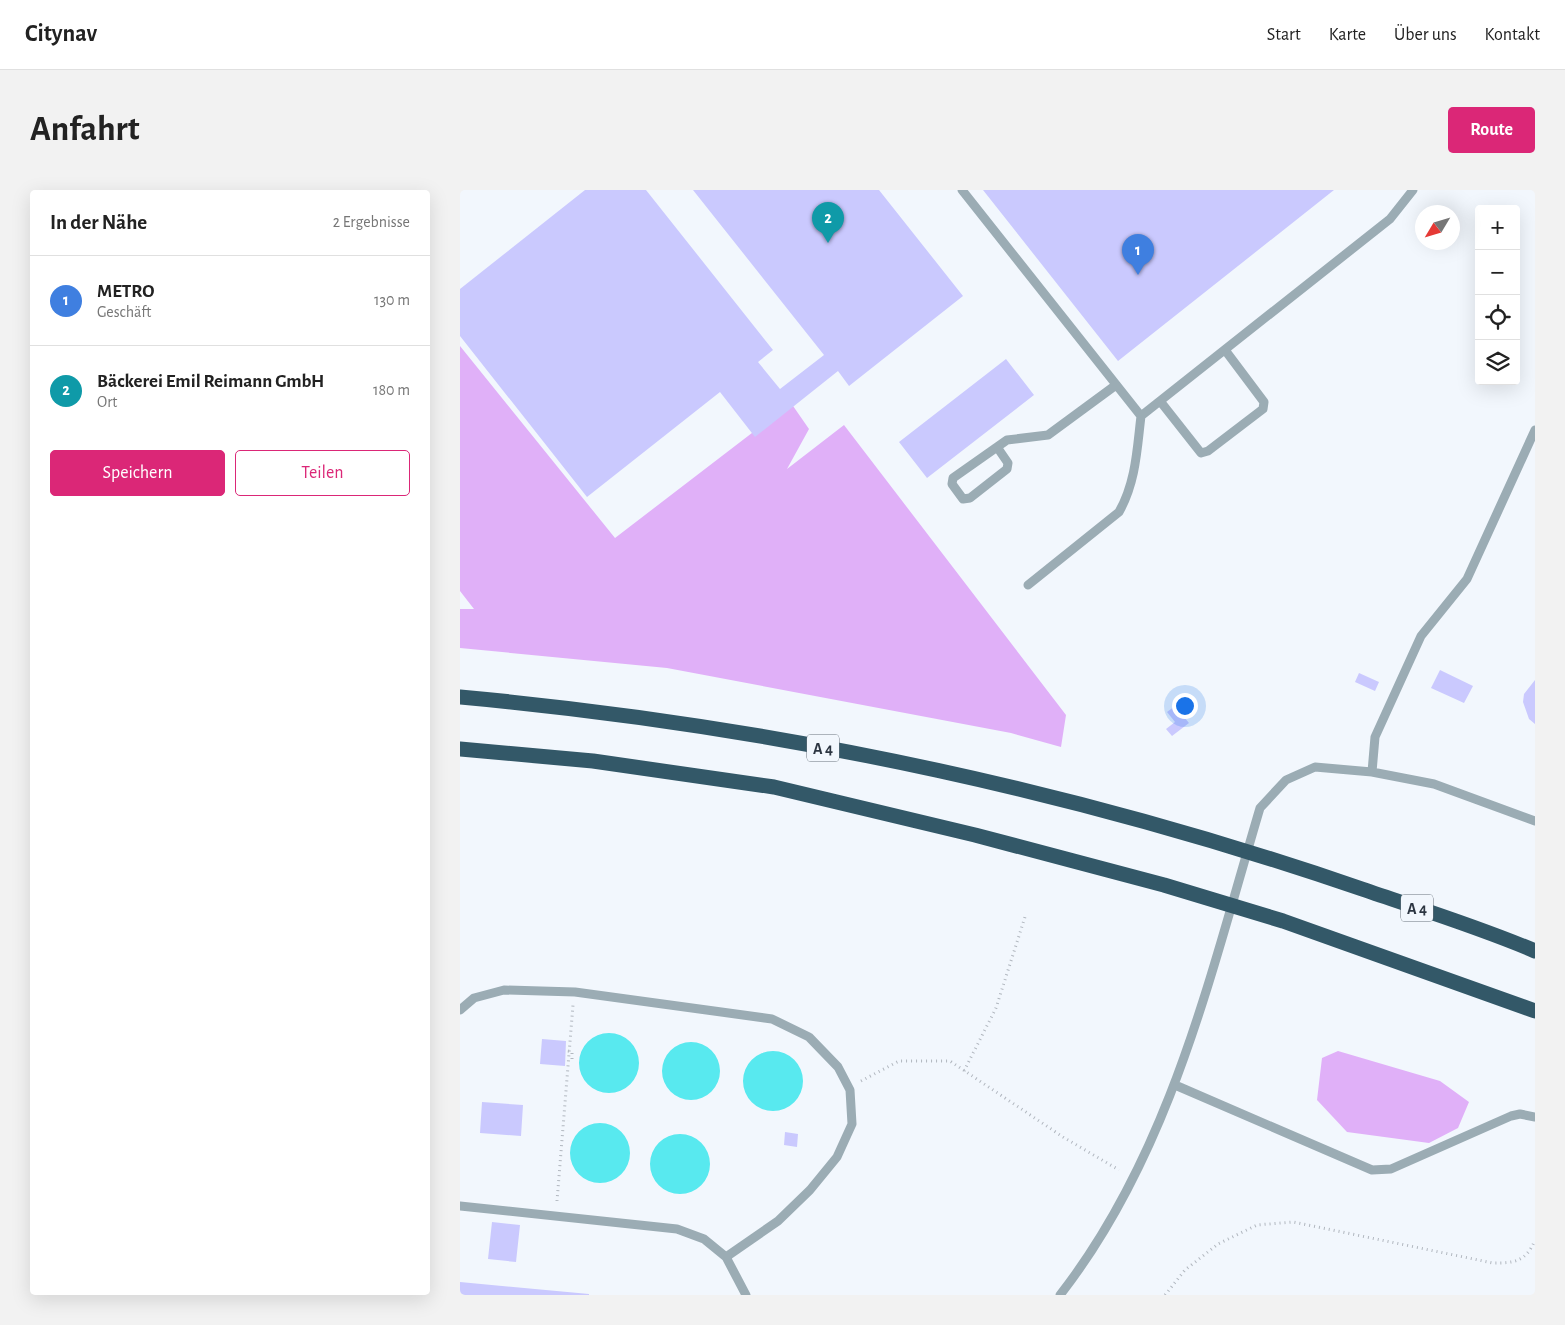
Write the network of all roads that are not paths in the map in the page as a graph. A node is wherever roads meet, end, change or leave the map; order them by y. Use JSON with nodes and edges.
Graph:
{"nodes":[{"id":1,"x":962,"y":190,"type":"edge"},
{"id":2,"x":1413,"y":190,"type":"edge"},
{"id":3,"x":1225,"y":350,"type":"junction"},
{"id":4,"x":1116,"y":385,"type":"junction"},
{"id":5,"x":1160,"y":401,"type":"junction"},
{"id":6,"x":1141,"y":416,"type":"junction"},
{"id":7,"x":1535,"y":430,"type":"edge"},
{"id":8,"x":997,"y":447,"type":"junction"},
{"id":9,"x":1028,"y":585,"type":"dead end"},
{"id":10,"x":460,"y":697,"type":"edge"},
{"id":11,"x":460,"y":749,"type":"edge"},
{"id":12,"x":1372,"y":772,"type":"junction"},
{"id":13,"x":1535,"y":821,"type":"edge"},
{"id":14,"x":1535,"y":951,"type":"edge"},
{"id":15,"x":460,"y":1010,"type":"edge"},
{"id":16,"x":1535,"y":1011,"type":"edge"},
{"id":17,"x":1175,"y":1085,"type":"junction"},
{"id":18,"x":1535,"y":1117,"type":"edge"},
{"id":19,"x":460,"y":1206,"type":"edge"},
{"id":20,"x":726,"y":1257,"type":"junction"},
{"id":21,"x":746,"y":1295,"type":"edge"},
{"id":22,"x":1060,"y":1295,"type":"edge"}],
"edges":[{"from":1,"to":4,"type":"lane"},
{"from":2,"to":3,"type":"lane"},
{"from":3,"to":5,"type":"lane"},
{"from":3,"to":5,"type":"lane"},
{"from":4,"to":6,"type":"lane"},
{"from":4,"to":8,"type":"lane"},
{"from":5,"to":6,"type":"lane"},
{"from":6,"to":9,"type":"lane"},
{"from":7,"to":12,"type":"lane"},
{"from":8,"to":8,"type":"lane"},
{"from":10,"to":14,"type":"highway","number":"A 4"},
{"from":11,"to":16,"type":"highway"},
{"from":12,"to":13,"type":"lane"},
{"from":12,"to":17,"type":"lane"},
{"from":15,"to":20,"type":"lane"},
{"from":17,"to":18,"type":"lane"},
{"from":17,"to":22,"type":"lane"},
{"from":19,"to":20,"type":"lane"},
{"from":20,"to":21,"type":"lane"}]}
